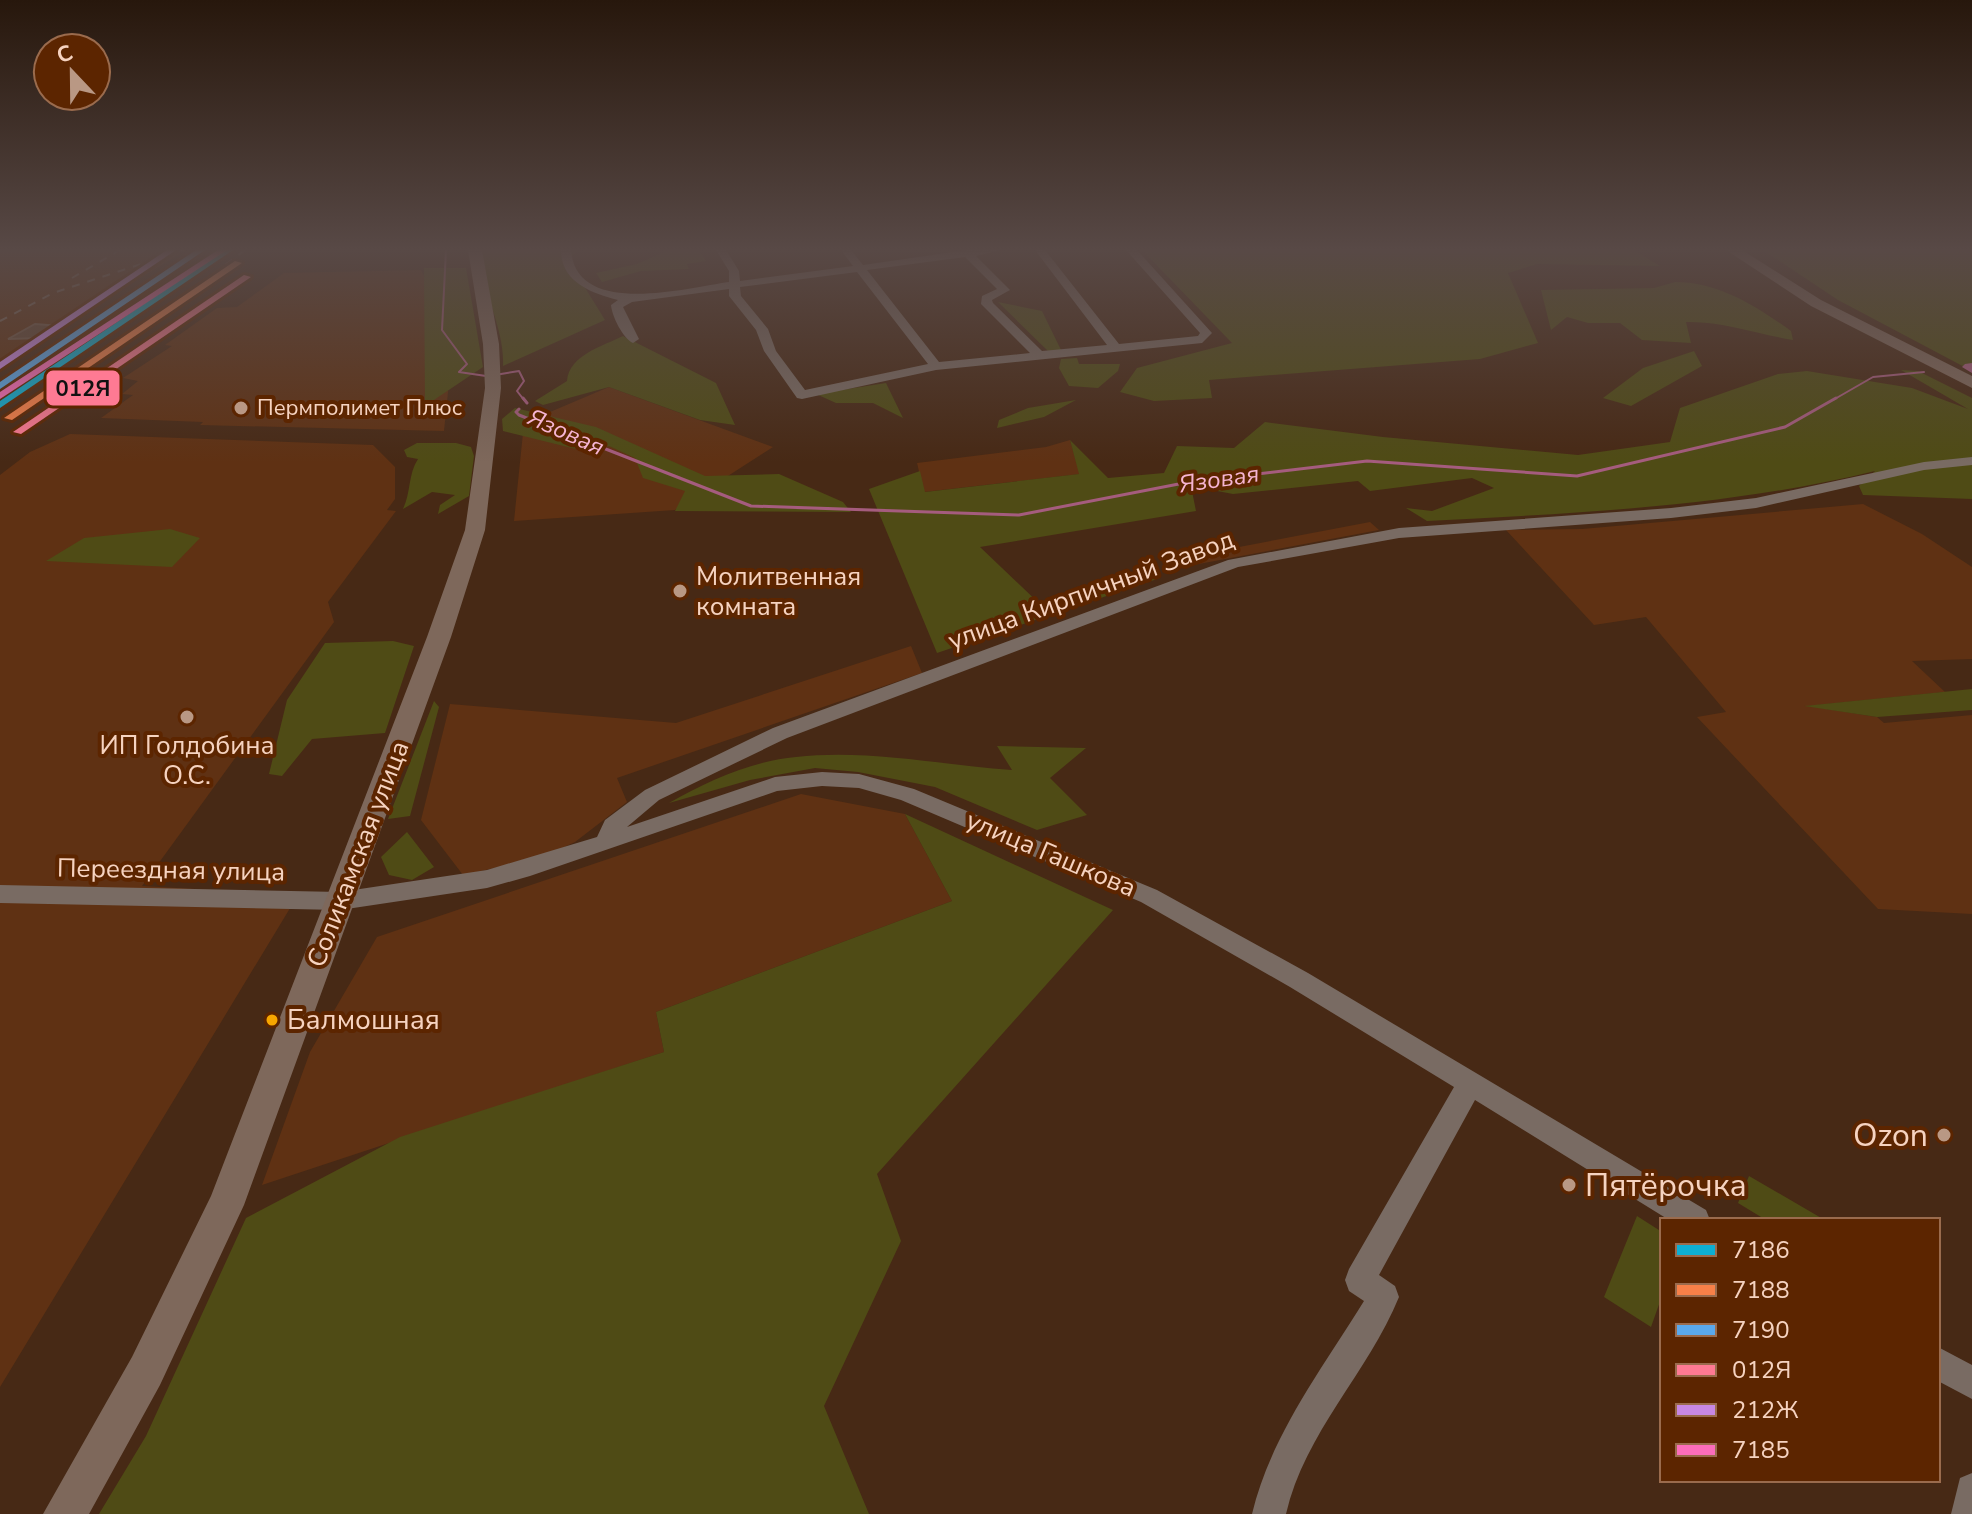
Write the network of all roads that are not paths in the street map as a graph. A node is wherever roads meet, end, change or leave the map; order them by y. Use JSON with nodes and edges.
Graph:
{"nodes":[{"id":1,"x":486,"y":321,"type":"edge"},
{"id":2,"x":623,"y":321,"type":"edge"},
{"id":3,"x":755,"y":321,"type":"edge"},
{"id":4,"x":900,"y":321,"type":"edge"},
{"id":5,"x":1004,"y":321,"type":"edge"},
{"id":6,"x":1095,"y":321,"type":"edge"},
{"id":7,"x":1195,"y":321,"type":"edge"},
{"id":8,"x":1850,"y":321,"type":"edge"},
{"id":9,"x":633,"y":339,"type":"dead end"},
{"id":10,"x":1116,"y":348,"type":"junction"},
{"id":11,"x":1041,"y":357,"type":"junction"},
{"id":12,"x":936,"y":366,"type":"junction"},
{"id":13,"x":1972,"y":383,"type":"edge"},
{"id":14,"x":1972,"y":461,"type":"edge"},
{"id":15,"x":603,"y":845,"type":"junction"},
{"id":16,"x":0,"y":894,"type":"edge"},
{"id":17,"x":340,"y":901,"type":"junction"},
{"id":18,"x":1469,"y":1085,"type":"junction"},
{"id":19,"x":1693,"y":1218,"type":"edge"},
{"id":20,"x":1940,"y":1364,"type":"edge"},
{"id":21,"x":1972,"y":1383,"type":"edge"},
{"id":22,"x":1972,"y":1490,"type":"edge"},
{"id":23,"x":65,"y":1514,"type":"edge"},
{"id":24,"x":1269,"y":1514,"type":"edge"},
{"id":25,"x":1968,"y":1514,"type":"edge"}],
"edges":[{"from":1,"to":17,"type":"main road","name":"Соликамская улица"},
{"from":2,"to":9,"type":"street"},
{"from":3,"to":12,"type":"street"},
{"from":4,"to":12,"type":"street"},
{"from":5,"to":11,"type":"street"},
{"from":6,"to":10,"type":"street"},
{"from":7,"to":10,"type":"street"},
{"from":8,"to":13,"type":"main road"},
{"from":10,"to":11,"type":"street"},
{"from":11,"to":12,"type":"street"},
{"from":14,"to":15,"type":"street","name":"улица Кирпичный Завод"},
{"from":15,"to":17,"type":"street","name":"улица Гашкова"},
{"from":15,"to":18,"type":"street","name":"улица Гашкова"},
{"from":16,"to":17,"type":"street","name":"Переездная улица"},
{"from":17,"to":23,"type":"main road","name":"Соликамская улица"},
{"from":18,"to":19,"type":"street","name":"улица Гашкова"},
{"from":18,"to":24,"type":"street"},
{"from":20,"to":21,"type":"street"},
{"from":22,"to":25,"type":"street"}]}
